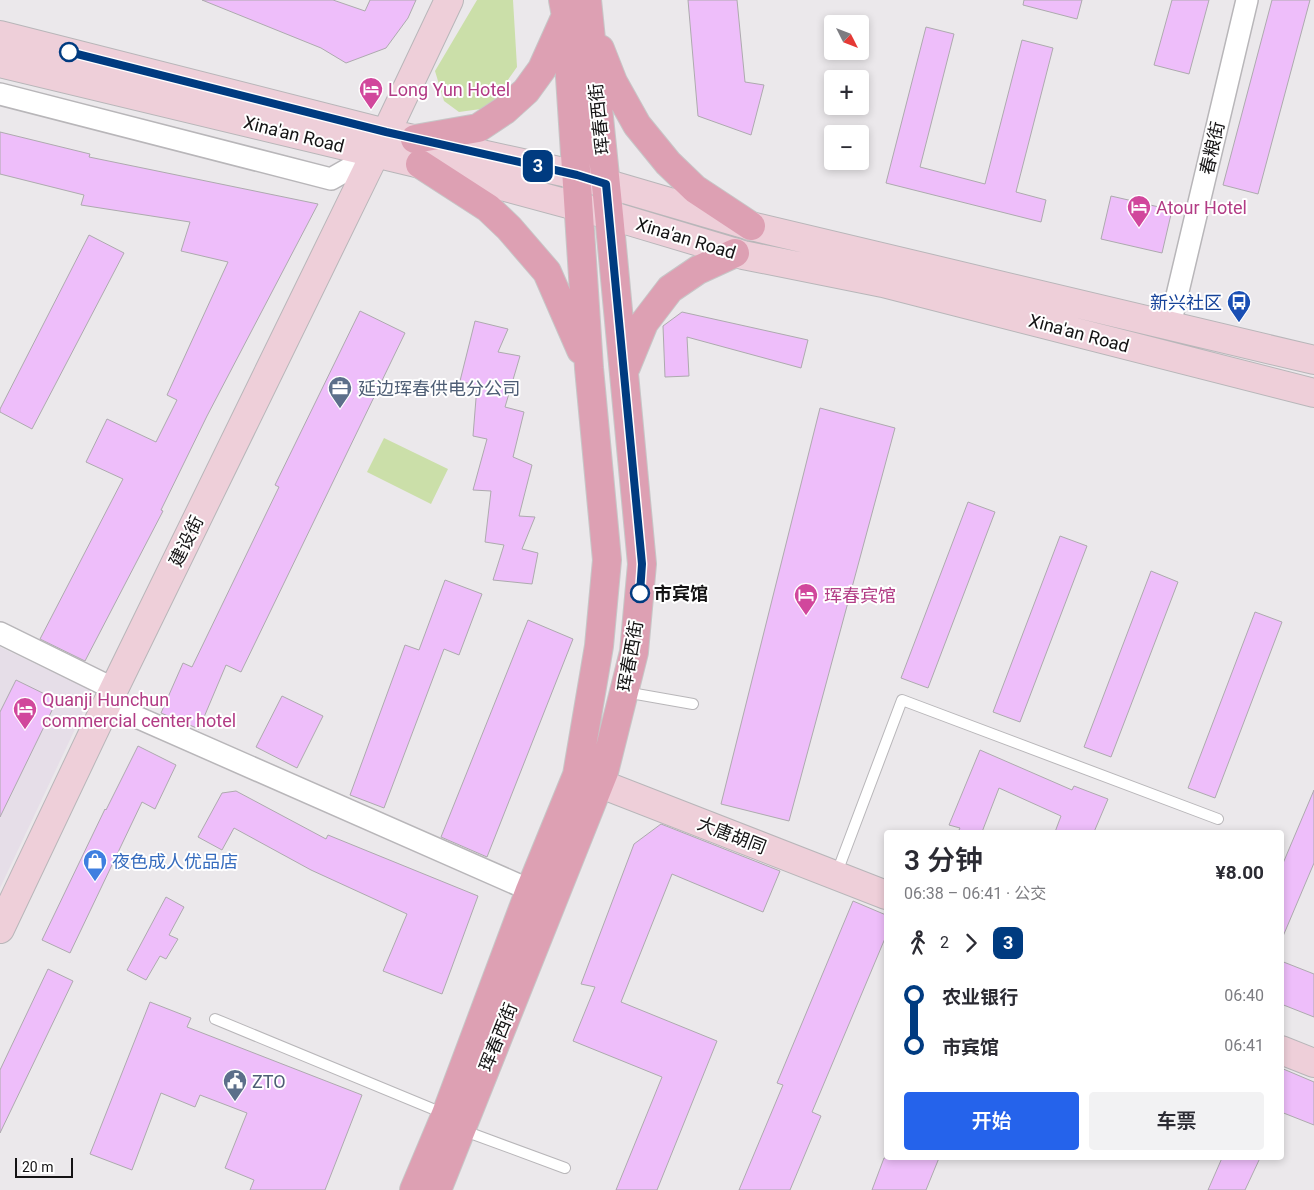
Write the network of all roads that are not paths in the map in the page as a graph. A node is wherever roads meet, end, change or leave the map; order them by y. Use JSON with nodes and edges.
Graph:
{"nodes":[{"id":1,"x":449,"y":0,"type":"edge"},
{"id":2,"x":1247,"y":0,"type":"edge"},
{"id":3,"x":576,"y":9,"type":"edge"},
{"id":4,"x":0,"y":35,"type":"edge"},
{"id":5,"x":0,"y":64,"type":"edge"},
{"id":6,"x":0,"y":94,"type":"edge"},
{"id":7,"x":380,"y":143,"type":"junction"},
{"id":8,"x":418,"y":151,"type":"junction"},
{"id":9,"x":577,"y":175,"type":"junction"},
{"id":10,"x":606,"y":184,"type":"junction"},
{"id":11,"x":578,"y":207,"type":"junction"},
{"id":12,"x":609,"y":215,"type":"junction"},
{"id":13,"x":751,"y":226,"type":"junction"},
{"id":14,"x":735,"y":252,"type":"junction"},
{"id":15,"x":884,"y":270,"type":"junction"},
{"id":16,"x":1170,"y":325,"type":"junction"},
{"id":17,"x":1314,"y":360,"type":"edge"},
{"id":18,"x":589,"y":368,"type":"junction"},
{"id":19,"x":624,"y":370,"type":"junction"},
{"id":20,"x":1314,"y":393,"type":"edge"},
{"id":21,"x":0,"y":633,"type":"edge"},
{"id":22,"x":624,"y":692,"type":"junction"},
{"id":23,"x":111,"y":696,"type":"junction"},
{"id":24,"x":692,"y":704,"type":"dead end"},
{"id":25,"x":588,"y":779,"type":"junction"},
{"id":26,"x":1218,"y":819,"type":"dead end"},
{"id":27,"x":836,"y":876,"type":"junction"},
{"id":28,"x":530,"y":890,"type":"junction"},
{"id":29,"x":884,"y":894,"type":"edge"},
{"id":30,"x":0,"y":929,"type":"edge"},
{"id":31,"x":215,"y":1019,"type":"dead end"},
{"id":32,"x":1284,"y":1051,"type":"edge"},
{"id":33,"x":1314,"y":1063,"type":"edge"},
{"id":34,"x":453,"y":1122,"type":"junction"},
{"id":35,"x":565,"y":1168,"type":"dead end"},
{"id":36,"x":414,"y":1190,"type":"edge"},
{"id":37,"x":437,"y":1190,"type":"edge"}],
"edges":[{"from":1,"to":7,"type":"main road","name":"建设街"},
{"from":2,"to":16,"type":"street","name":"春粮街"},
{"from":3,"to":8,"type":"main road"},
{"from":3,"to":9,"type":"main road","name":"珲春西街"},
{"from":3,"to":10,"type":"main road","name":"珲春西街"},
{"from":3,"to":13,"type":"main road"},
{"from":4,"to":7,"type":"main road","name":"Xina'an Road"},
{"from":5,"to":7,"type":"main road","name":"Xina'an Road"},
{"from":6,"to":7,"type":"street"},
{"from":7,"to":8,"type":"main road","name":"Xina'an Road"},
{"from":7,"to":23,"type":"main road","name":"建设街"},
{"from":8,"to":9,"type":"main road","name":"Xina'an Road"},
{"from":8,"to":11,"type":"main road","name":"Xina'an Road"},
{"from":8,"to":18,"type":"main road"},
{"from":9,"to":10,"type":"main road","name":"Xina'an Road"},
{"from":9,"to":11,"type":"main road","name":"珲春西街"},
{"from":10,"to":12,"type":"main road","name":"珲春西街"},
{"from":10,"to":13,"type":"main road","name":"Xina'an Road"},
{"from":11,"to":12,"type":"main road","name":"Xina'an Road"},
{"from":11,"to":18,"type":"main road","name":"珲春西街"},
{"from":12,"to":14,"type":"main road","name":"Xina'an Road"},
{"from":12,"to":19,"type":"main road","name":"珲春西街"},
{"from":13,"to":15,"type":"main road","name":"Xina'an Road"},
{"from":14,"to":15,"type":"main road","name":"Xina'an Road"},
{"from":14,"to":19,"type":"main road"},
{"from":15,"to":16,"type":"main road","name":"Xina'an Road"},
{"from":15,"to":20,"type":"main road","name":"Xina'an Road"},
{"from":16,"to":17,"type":"main road","name":"Xina'an Road"},
{"from":18,"to":25,"type":"main road","name":"珲春西街"},
{"from":19,"to":22,"type":"main road","name":"珲春西街"},
{"from":21,"to":23,"type":"street"},
{"from":22,"to":24,"type":"lane"},
{"from":22,"to":25,"type":"main road","name":"珲春西街"},
{"from":23,"to":28,"type":"street"},
{"from":23,"to":30,"type":"main road","name":"建设街"},
{"from":25,"to":27,"type":"main road","name":"大唐胡同"},
{"from":25,"to":28,"type":"main road","name":"珲春西街"},
{"from":25,"to":34,"type":"main road","name":"珲春西街"},
{"from":26,"to":27,"type":"lane"},
{"from":27,"to":29,"type":"main road","name":"大唐胡同"},
{"from":28,"to":34,"type":"main road","name":"珲春西街"},
{"from":31,"to":34,"type":"lane"},
{"from":32,"to":33,"type":"main road"},
{"from":34,"to":35,"type":"lane"},
{"from":34,"to":36,"type":"main road","name":"珲春西街"},
{"from":34,"to":37,"type":"main road","name":"珲春西街"}]}
